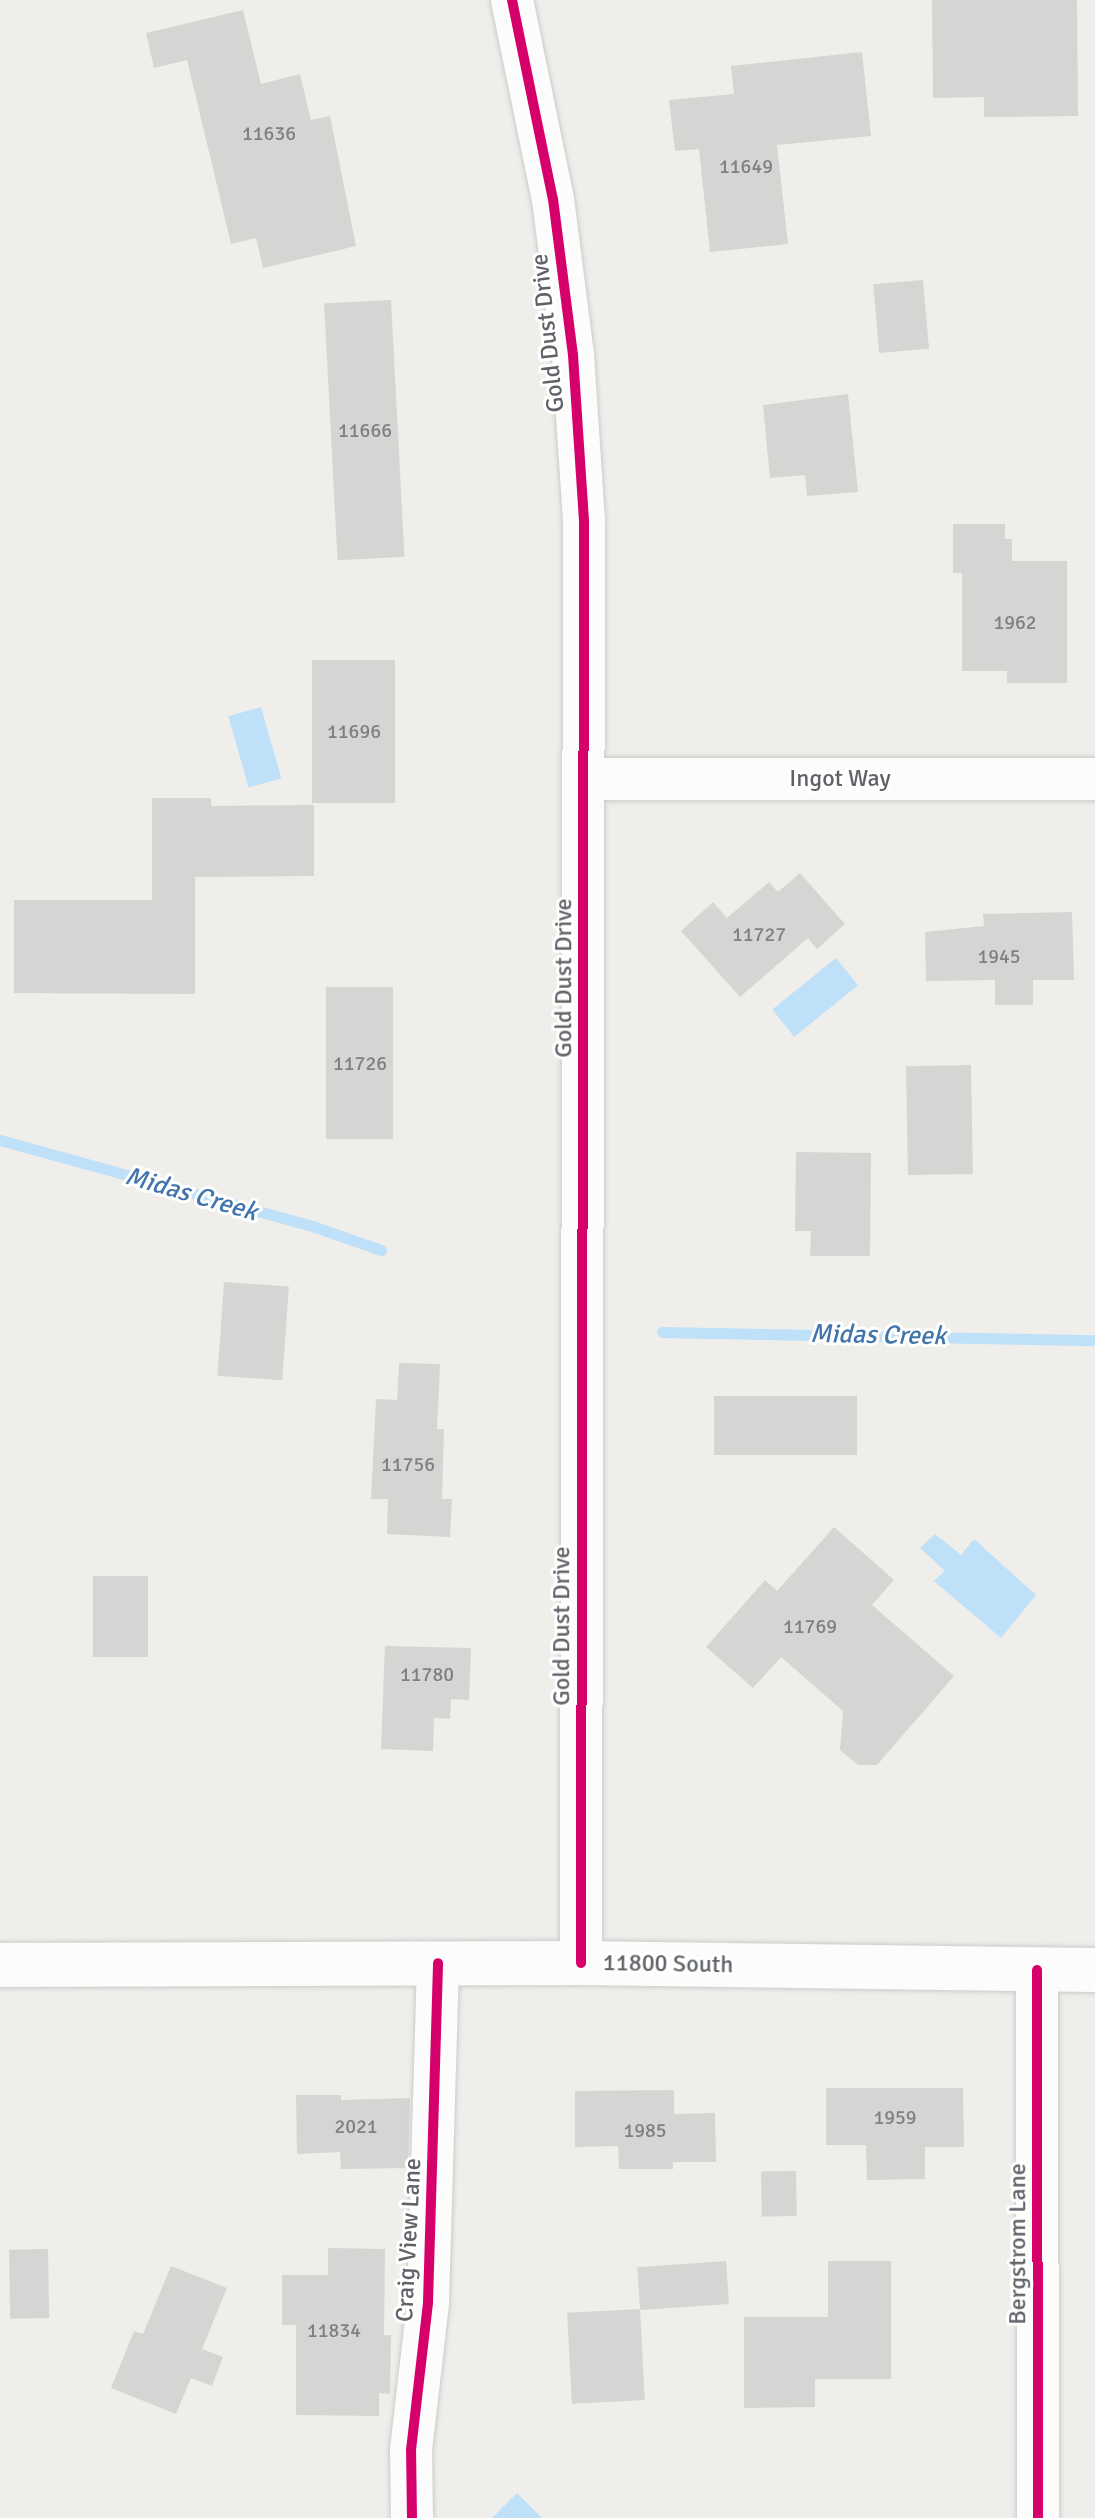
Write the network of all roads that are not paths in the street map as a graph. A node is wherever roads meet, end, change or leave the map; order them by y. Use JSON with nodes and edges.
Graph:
{"nodes":[{"id":1,"x":512,"y":0,"type":"edge"},
{"id":2,"x":585,"y":779,"type":"junction"},
{"id":3,"x":1095,"y":779,"type":"edge"},
{"id":4,"x":438,"y":1963,"type":"junction"},
{"id":5,"x":581,"y":1963,"type":"junction"},
{"id":6,"x":0,"y":1965,"type":"edge"},
{"id":7,"x":1037,"y":1970,"type":"junction"},
{"id":8,"x":1095,"y":1970,"type":"edge"},
{"id":9,"x":412,"y":2518,"type":"edge"},
{"id":10,"x":1038,"y":2518,"type":"edge"}],
"edges":[{"from":1,"to":2,"type":"street","name":"Gold Dust Drive"},
{"from":2,"to":3,"type":"street","name":"Ingot Way"},
{"from":2,"to":5,"type":"street","name":"Gold Dust Drive"},
{"from":4,"to":5,"type":"main road","name":"11800 South"},
{"from":4,"to":6,"type":"main road","name":"11800 South"},
{"from":4,"to":9,"type":"street","name":"Craig View Lane"},
{"from":5,"to":7,"type":"main road","name":"11800 South"},
{"from":7,"to":8,"type":"main road","name":"11800 South"},
{"from":7,"to":10,"type":"street","name":"Bergstrom Lane"}]}
